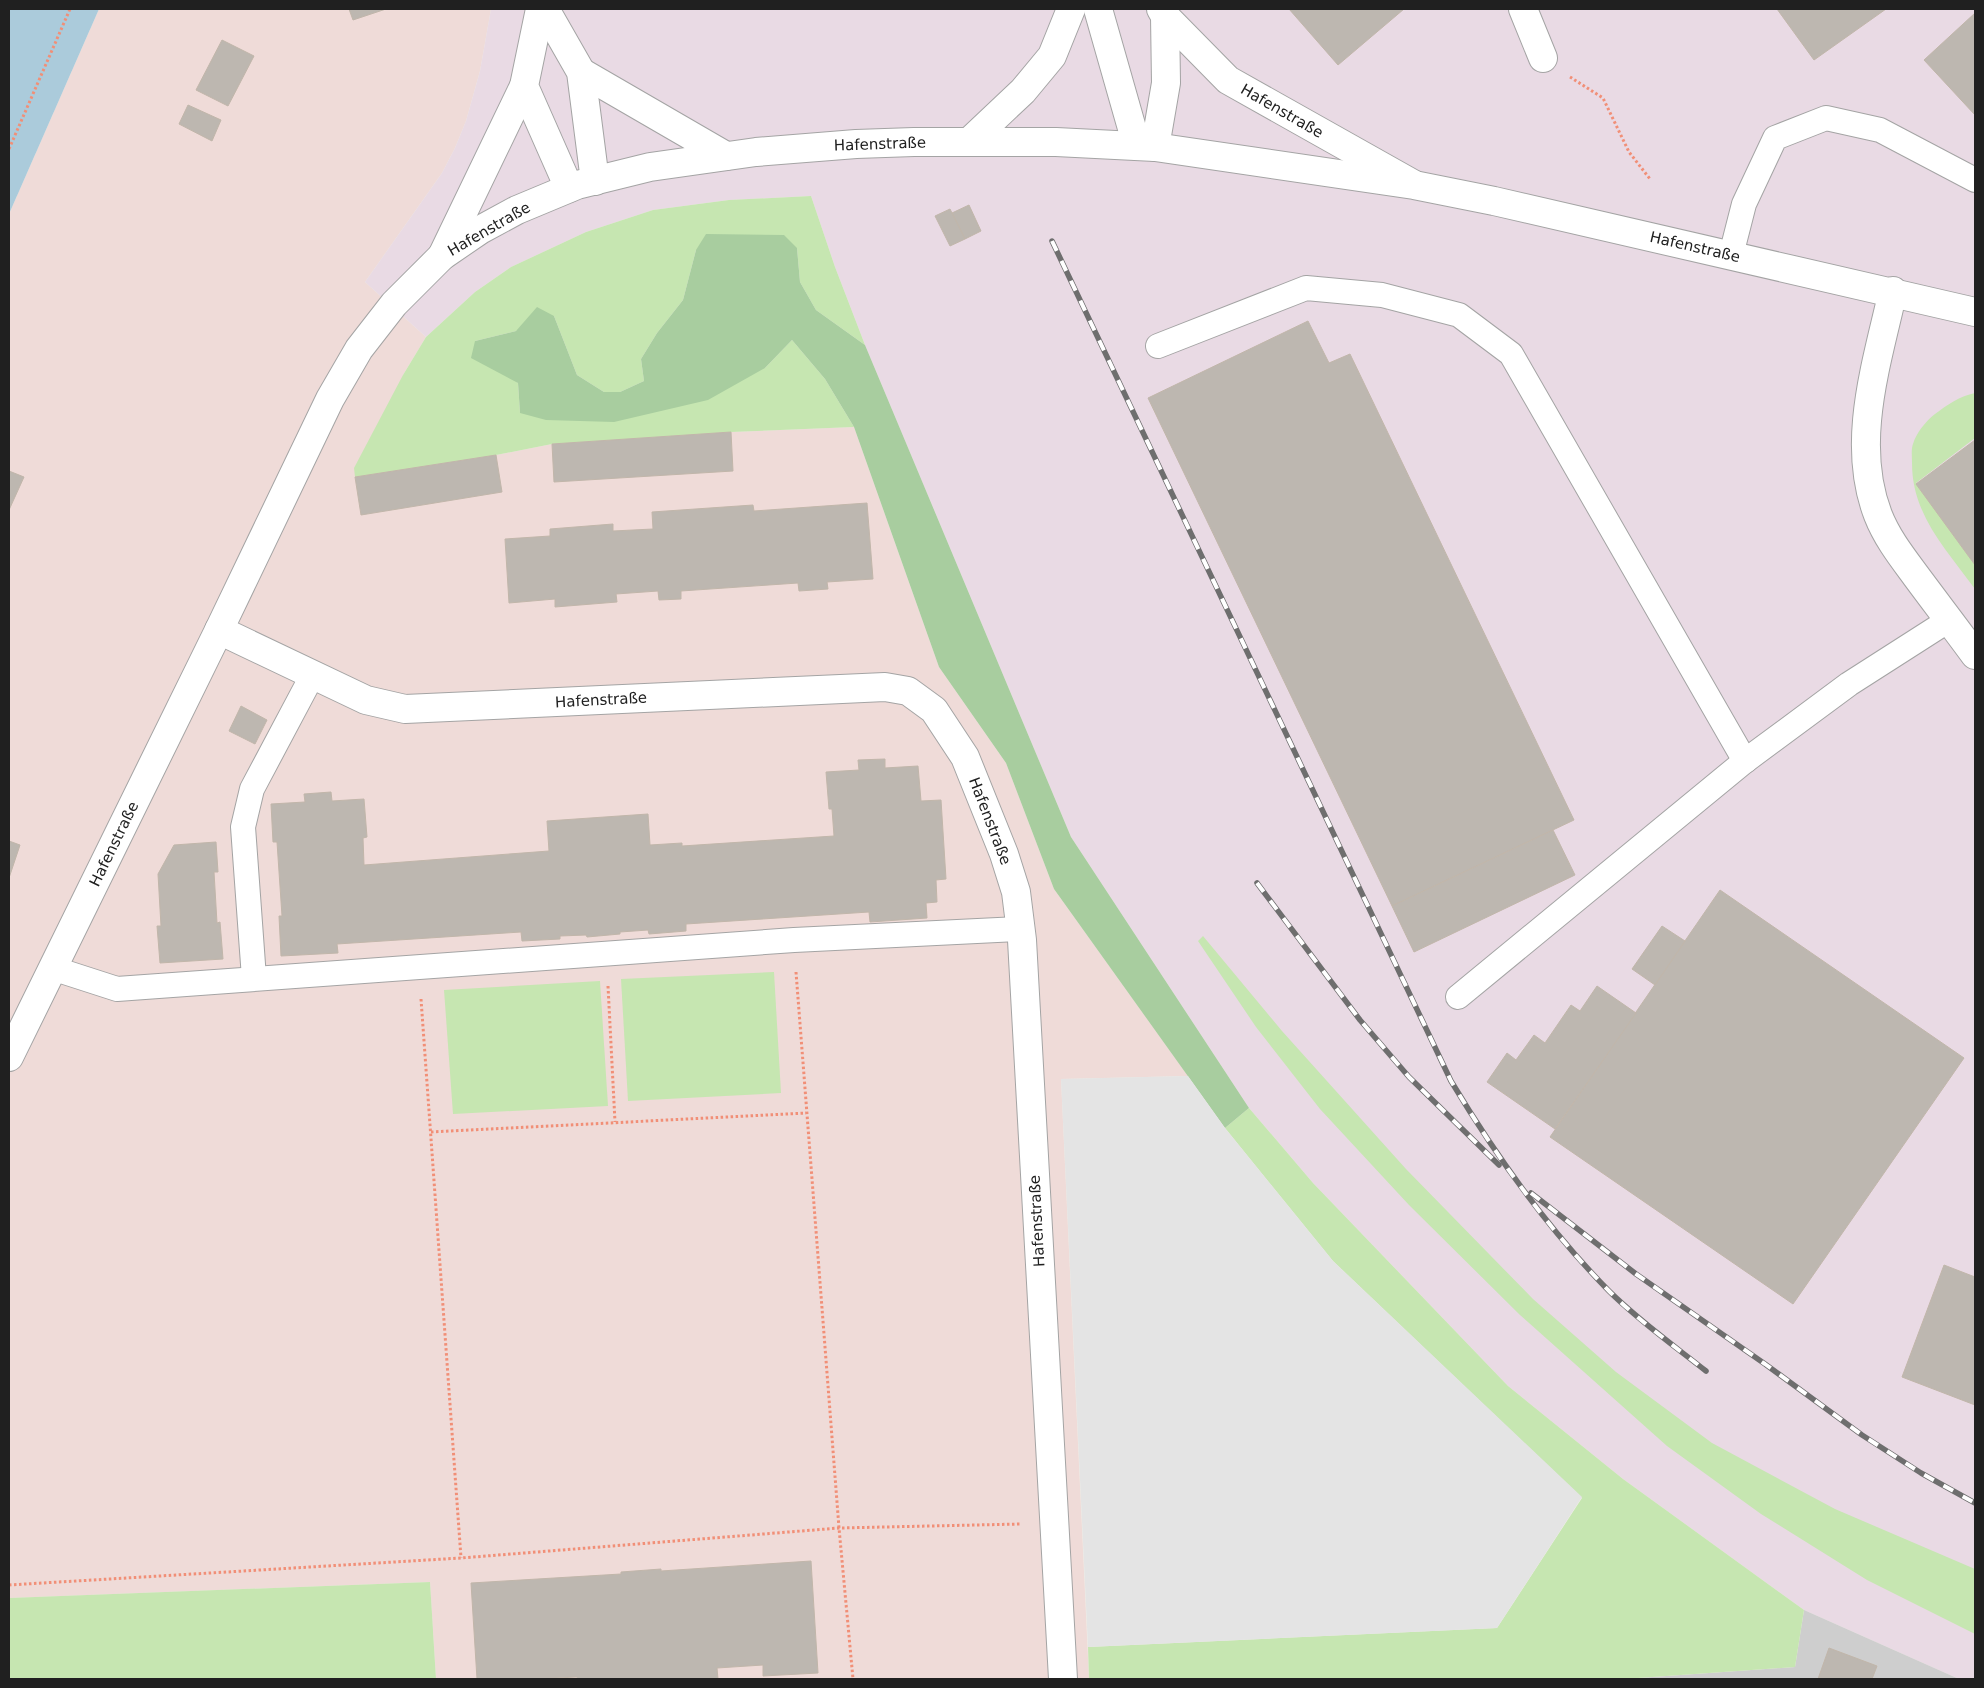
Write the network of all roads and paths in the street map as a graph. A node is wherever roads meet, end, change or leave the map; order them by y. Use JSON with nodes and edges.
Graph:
{"nodes":[{"id":1,"x":70,"y":9,"type":"edge"},
{"id":2,"x":540,"y":9,"type":"edge"},
{"id":3,"x":544,"y":9,"type":"edge"},
{"id":4,"x":1071,"y":9,"type":"edge"},
{"id":5,"x":1098,"y":9,"type":"edge"},
{"id":6,"x":1523,"y":9,"type":"edge"},
{"id":7,"x":1163,"y":12,"type":"edge"},
{"id":8,"x":1543,"y":58,"type":"joint"},
{"id":9,"x":581,"y":72,"type":"junction"},
{"id":10,"x":524,"y":86,"type":"junction"},
{"id":11,"x":969,"y":142,"type":"junction"},
{"id":12,"x":1146,"y":147,"type":"junction"},
{"id":13,"x":9,"y":149,"type":"edge"},
{"id":14,"x":726,"y":156,"type":"junction"},
{"id":15,"x":1650,"y":179,"type":"dead end"},
{"id":16,"x":1975,"y":180,"type":"edge"},
{"id":17,"x":595,"y":181,"type":"junction"},
{"id":18,"x":1414,"y":184,"type":"junction"},
{"id":19,"x":569,"y":188,"type":"junction"},
{"id":20,"x":1731,"y":255,"type":"junction"},
{"id":21,"x":442,"y":256,"type":"junction"},
{"id":22,"x":1893,"y":292,"type":"junction"},
{"id":23,"x":1975,"y":312,"type":"edge"},
{"id":24,"x":1158,"y":346,"type":"dead end"},
{"id":25,"x":1949,"y":620,"type":"junction"},
{"id":26,"x":219,"y":630,"type":"junction"},
{"id":27,"x":1975,"y":655,"type":"edge"},
{"id":28,"x":312,"y":676,"type":"junction"},
{"id":29,"x":1746,"y":761,"type":"junction"},
{"id":30,"x":1020,"y":929,"type":"junction"},
{"id":31,"x":794,"y":940,"type":"junction"},
{"id":32,"x":606,"y":953,"type":"junction"},
{"id":33,"x":418,"y":966,"type":"junction"},
{"id":34,"x":52,"y":968,"type":"junction"},
{"id":35,"x":254,"y":978,"type":"junction"},
{"id":36,"x":1458,"y":998,"type":"dead end"},
{"id":37,"x":9,"y":1057,"type":"edge"},
{"id":38,"x":806,"y":1113,"type":"junction"},
{"id":39,"x":615,"y":1122,"type":"junction"},
{"id":40,"x":431,"y":1132,"type":"junction"},
{"id":41,"x":1054,"y":1524,"type":"junction"},
{"id":42,"x":839,"y":1528,"type":"junction"},
{"id":43,"x":461,"y":1558,"type":"junction"},
{"id":44,"x":9,"y":1585,"type":"edge"},
{"id":45,"x":853,"y":1679,"type":"edge"},
{"id":46,"x":1063,"y":1679,"type":"edge"}],
"edges":[{"from":1,"to":13,"type":"path"},
{"from":2,"to":10,"type":"street"},
{"from":3,"to":9,"type":"street"},
{"from":4,"to":11,"type":"street"},
{"from":5,"to":12,"type":"street"},
{"from":6,"to":8,"type":"street"},
{"from":7,"to":12,"type":"street","name":"Hafenstraße"},
{"from":7,"to":18,"type":"street","name":"Hafenstraße"},
{"from":8,"to":15,"type":"path"},
{"from":9,"to":14,"type":"street"},
{"from":9,"to":17,"type":"street"},
{"from":10,"to":19,"type":"street"},
{"from":10,"to":21,"type":"street"},
{"from":11,"to":12,"type":"street","name":"Hafenstraße"},
{"from":11,"to":14,"type":"street","name":"Hafenstraße"},
{"from":12,"to":18,"type":"street","name":"Hafenstraße"},
{"from":14,"to":17,"type":"street","name":"Hafenstraße"},
{"from":16,"to":20,"type":"lane"},
{"from":17,"to":19,"type":"street","name":"Hafenstraße"},
{"from":18,"to":20,"type":"street","name":"Hafenstraße"},
{"from":19,"to":21,"type":"street","name":"Hafenstraße"},
{"from":20,"to":22,"type":"street","name":"Hafenstraße"},
{"from":21,"to":26,"type":"street","name":"Hafenstraße"},
{"from":22,"to":23,"type":"street","name":"Hafenstraße"},
{"from":22,"to":25,"type":"street"},
{"from":24,"to":29,"type":"lane"},
{"from":25,"to":27,"type":"street"},
{"from":25,"to":29,"type":"lane"},
{"from":26,"to":28,"type":"street","name":"Hafenstraße"},
{"from":26,"to":34,"type":"street","name":"Hafenstraße"},
{"from":28,"to":30,"type":"street","name":"Hafenstraße"},
{"from":28,"to":35,"type":"lane"},
{"from":29,"to":36,"type":"lane"},
{"from":30,"to":31,"type":"lane"},
{"from":30,"to":41,"type":"street","name":"Hafenstraße"},
{"from":31,"to":32,"type":"lane"},
{"from":31,"to":38,"type":"path"},
{"from":32,"to":33,"type":"lane"},
{"from":32,"to":39,"type":"path"},
{"from":33,"to":35,"type":"lane"},
{"from":33,"to":40,"type":"path"},
{"from":34,"to":35,"type":"lane"},
{"from":34,"to":37,"type":"street","name":"Hafenstraße"},
{"from":38,"to":39,"type":"path"},
{"from":38,"to":42,"type":"path"},
{"from":39,"to":40,"type":"path"},
{"from":40,"to":43,"type":"path"},
{"from":41,"to":42,"type":"path"},
{"from":41,"to":46,"type":"street","name":"Hafenstraße"},
{"from":42,"to":43,"type":"path"},
{"from":42,"to":45,"type":"path"},
{"from":43,"to":44,"type":"path"}]}
